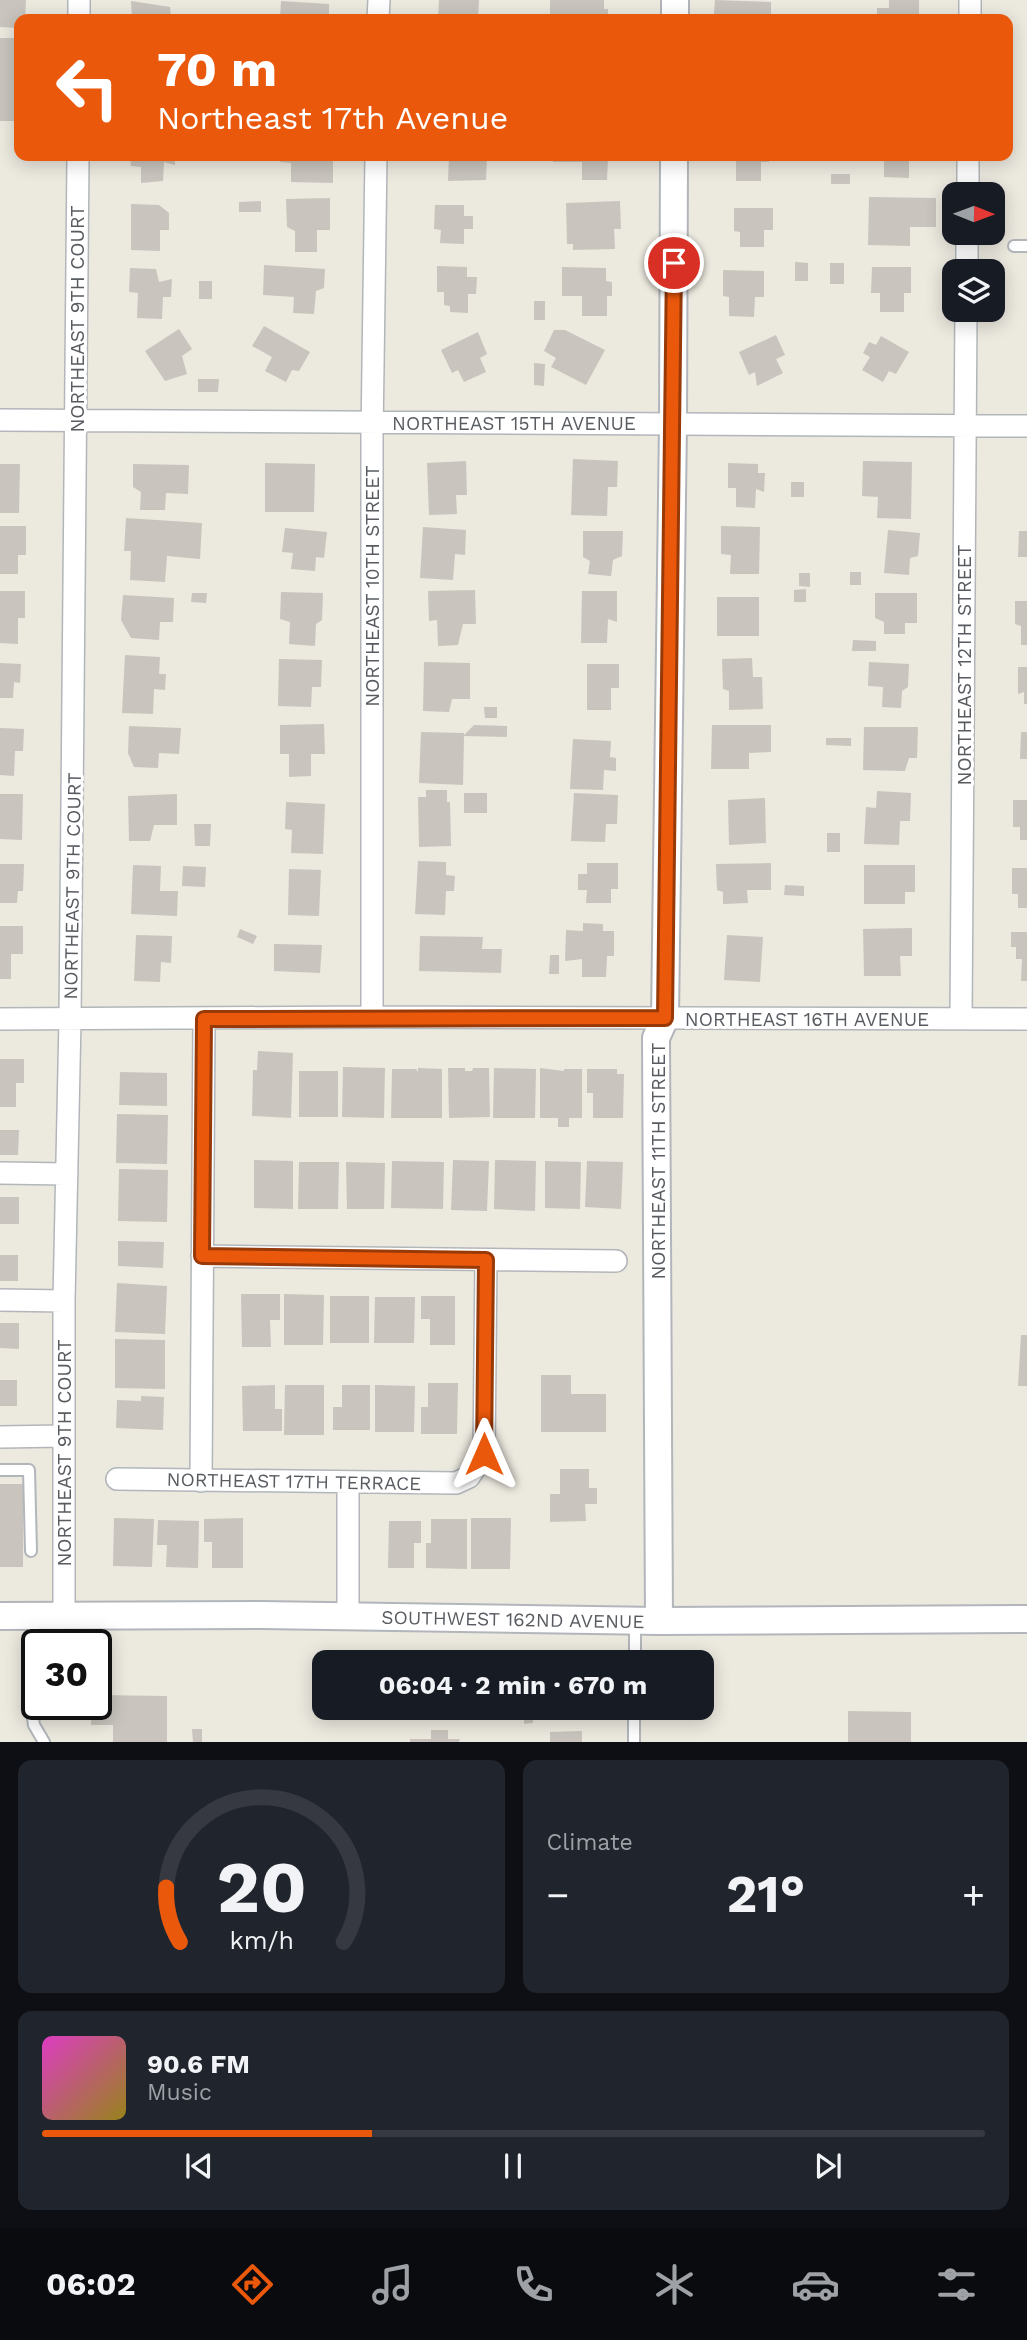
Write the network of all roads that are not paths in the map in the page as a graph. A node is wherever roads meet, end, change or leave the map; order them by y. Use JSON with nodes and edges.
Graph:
{"nodes":[{"id":1,"x":78,"y":161,"type":"edge"},
{"id":2,"x":376,"y":161,"type":"edge"},
{"id":3,"x":674,"y":161,"type":"edge"},
{"id":4,"x":968,"y":161,"type":"edge"},
{"id":5,"x":968,"y":182,"type":"edge"},
{"id":6,"x":1014,"y":246,"type":"dead end"},
{"id":7,"x":1027,"y":246,"type":"edge"},
{"id":8,"x":966,"y":322,"type":"edge"},
{"id":9,"x":0,"y":420,"type":"edge"},
{"id":10,"x":76,"y":420,"type":"junction"},
{"id":11,"x":372,"y":423,"type":"junction"},
{"id":12,"x":673,"y":423,"type":"junction"},
{"id":13,"x":965,"y":426,"type":"junction"},
{"id":14,"x":1027,"y":426,"type":"edge"},
{"id":15,"x":372,"y":1017,"type":"junction"},
{"id":16,"x":665,"y":1018,"type":"junction"},
{"id":17,"x":0,"y":1019,"type":"edge"},
{"id":18,"x":204,"y":1019,"type":"junction"},
{"id":19,"x":1027,"y":1019,"type":"edge"},
{"id":20,"x":70,"y":1020,"type":"junction"},
{"id":21,"x":961,"y":1020,"type":"junction"},
{"id":22,"x":0,"y":1173,"type":"edge"},
{"id":23,"x":66,"y":1174,"type":"junction"},
{"id":24,"x":202,"y":1256,"type":"junction"},
{"id":25,"x":486,"y":1260,"type":"junction"},
{"id":26,"x":616,"y":1261,"type":"dead end"},
{"id":27,"x":0,"y":1300,"type":"edge"},
{"id":28,"x":64,"y":1301,"type":"junction"},
{"id":29,"x":64,"y":1436,"type":"junction"},
{"id":30,"x":0,"y":1437,"type":"edge"},
{"id":31,"x":0,"y":1471,"type":"edge"},
{"id":32,"x":117,"y":1479,"type":"dead end"},
{"id":33,"x":201,"y":1481,"type":"junction"},
{"id":34,"x":348,"y":1482,"type":"junction"},
{"id":35,"x":31,"y":1551,"type":"dead end"},
{"id":36,"x":0,"y":1616,"type":"edge"},
{"id":37,"x":33,"y":1616,"type":"junction"},
{"id":38,"x":64,"y":1616,"type":"junction"},
{"id":39,"x":348,"y":1617,"type":"junction"},
{"id":40,"x":1027,"y":1619,"type":"edge"},
{"id":41,"x":647,"y":1621,"type":"junction"},
{"id":42,"x":639,"y":1650,"type":"edge"},
{"id":43,"x":634,"y":1720,"type":"edge"},
{"id":44,"x":44,"y":1741,"type":"edge"},
{"id":45,"x":634,"y":1741,"type":"edge"}],
"edges":[{"from":1,"to":10,"type":"street","name":"NORTHEAST 9TH COURT"},
{"from":2,"to":11,"type":"street","name":"NORTHEAST 10TH STREET"},
{"from":3,"to":12,"type":"street","name":"NORTHEAST 11TH STREET"},
{"from":4,"to":5,"type":"street"},
{"from":6,"to":7,"type":"lane"},
{"from":8,"to":13,"type":"street","name":"NORTHEAST 12TH STREET"},
{"from":9,"to":10,"type":"street","name":"NORTHEAST 15TH AVENUE"},
{"from":10,"to":11,"type":"street","name":"NORTHEAST 15TH AVENUE"},
{"from":10,"to":20,"type":"street","name":"NORTHEAST 9TH COURT"},
{"from":11,"to":12,"type":"street","name":"NORTHEAST 15TH AVENUE"},
{"from":11,"to":15,"type":"street","name":"NORTHEAST 10TH STREET"},
{"from":12,"to":13,"type":"street","name":"NORTHEAST 15TH AVENUE"},
{"from":12,"to":16,"type":"street","name":"NORTHEAST 11TH STREET"},
{"from":13,"to":14,"type":"street","name":"NORTHEAST 15TH AVENUE"},
{"from":13,"to":21,"type":"street","name":"NORTHEAST 12TH STREET"},
{"from":15,"to":16,"type":"street","name":"NORTHEAST 16TH AVENUE"},
{"from":15,"to":18,"type":"street","name":"NORTHEAST 16TH AVENUE"},
{"from":16,"to":21,"type":"street","name":"NORTHEAST 16TH AVENUE"},
{"from":16,"to":41,"type":"street","name":"NORTHEAST 11TH STREET"},
{"from":17,"to":20,"type":"street","name":"NORTHEAST 16TH AVENUE"},
{"from":18,"to":20,"type":"street","name":"NORTHEAST 16TH AVENUE"},
{"from":18,"to":24,"type":"street"},
{"from":19,"to":21,"type":"street","name":"NORTHEAST 16TH AVENUE"},
{"from":20,"to":23,"type":"street","name":"NORTHEAST 9TH COURT"},
{"from":22,"to":23,"type":"street"},
{"from":23,"to":28,"type":"street","name":"NORTHEAST 9TH COURT"},
{"from":24,"to":25,"type":"street"},
{"from":24,"to":33,"type":"street"},
{"from":25,"to":26,"type":"street"},
{"from":25,"to":34,"type":"street","name":"NORTHEAST 17TH TERRACE"},
{"from":27,"to":28,"type":"street"},
{"from":28,"to":29,"type":"street","name":"NORTHEAST 9TH COURT"},
{"from":29,"to":30,"type":"street"},
{"from":29,"to":38,"type":"street","name":"NORTHEAST 9TH COURT"},
{"from":31,"to":35,"type":"lane"},
{"from":32,"to":33,"type":"street","name":"NORTHEAST 17TH TERRACE"},
{"from":33,"to":34,"type":"street","name":"NORTHEAST 17TH TERRACE"},
{"from":34,"to":39,"type":"street"},
{"from":36,"to":37,"type":"street","name":"SOUTHWEST 162ND AVENUE"},
{"from":37,"to":38,"type":"street","name":"SOUTHWEST 162ND AVENUE"},
{"from":37,"to":44,"type":"lane"},
{"from":38,"to":39,"type":"street","name":"SOUTHWEST 162ND AVENUE"},
{"from":39,"to":41,"type":"street","name":"SOUTHWEST 162ND AVENUE"},
{"from":40,"to":41,"type":"street","name":"SOUTHWEST 162ND AVENUE"},
{"from":41,"to":42,"type":"lane"},
{"from":43,"to":45,"type":"lane"}]}
